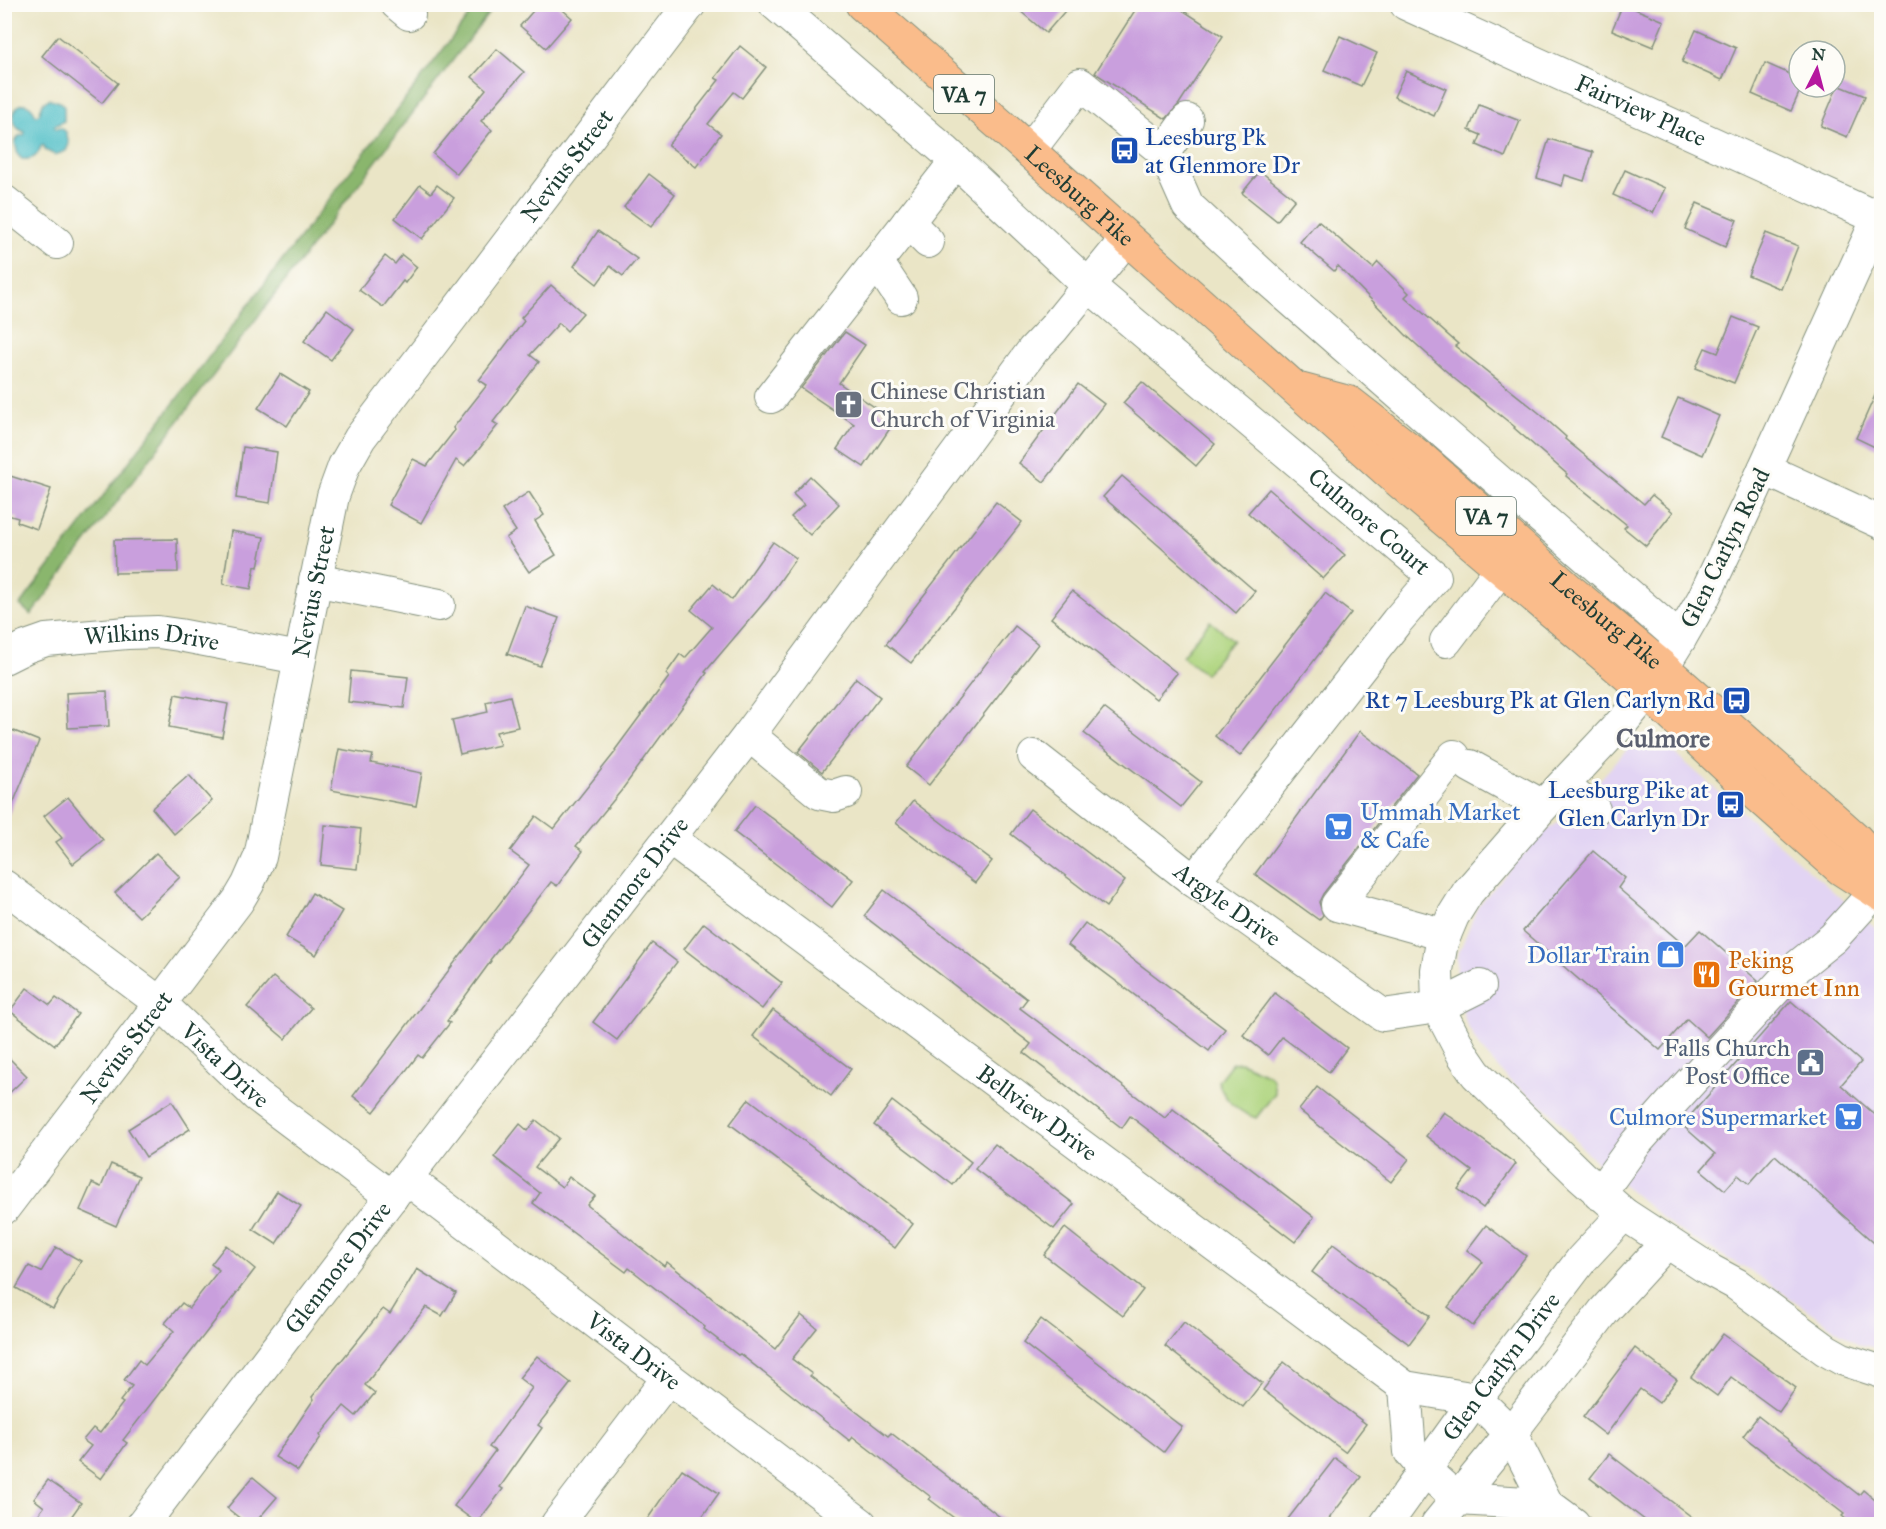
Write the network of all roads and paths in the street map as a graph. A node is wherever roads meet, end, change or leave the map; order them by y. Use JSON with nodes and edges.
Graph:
{"nodes":[{"id":1,"x":690,"y":4,"type":"edge"},
{"id":2,"x":775,"y":4,"type":"edge"},
{"id":3,"x":862,"y":4,"type":"edge"},
{"id":4,"x":1406,"y":4,"type":"edge"},
{"id":5,"x":1187,"y":120,"type":"dead end"},
{"id":6,"x":1029,"y":151,"type":"junction"},
{"id":7,"x":1164,"y":152,"type":"junction"},
{"id":8,"x":956,"y":161,"type":"junction"},
{"id":9,"x":4,"y":201,"type":"edge"},
{"id":10,"x":1880,"y":216,"type":"edge"},
{"id":11,"x":1126,"y":239,"type":"junction"},
{"id":12,"x":57,"y":243,"type":"dead end"},
{"id":13,"x":877,"y":254,"type":"junction"},
{"id":14,"x":1870,"y":265,"type":"edge"},
{"id":15,"x":1088,"y":285,"type":"junction"},
{"id":16,"x":901,"y":298,"type":"dead end"},
{"id":17,"x":1296,"y":388,"type":"junction"},
{"id":18,"x":771,"y":397,"type":"dead end"},
{"id":19,"x":1764,"y":469,"type":"junction"},
{"id":20,"x":1881,"y":523,"type":"edge"},
{"id":21,"x":1502,"y":567,"type":"junction"},
{"id":22,"x":315,"y":580,"type":"junction"},
{"id":23,"x":439,"y":605,"type":"dead end"},
{"id":24,"x":1680,"y":639,"type":"junction"},
{"id":25,"x":1446,"y":640,"type":"dead end"},
{"id":26,"x":4,"y":658,"type":"edge"},
{"id":27,"x":299,"y":658,"type":"junction"},
{"id":28,"x":1655,"y":680,"type":"junction"},
{"id":29,"x":749,"y":735,"type":"junction"},
{"id":30,"x":1034,"y":756,"type":"dead end"},
{"id":31,"x":846,"y":792,"type":"dead end"},
{"id":32,"x":1553,"y":796,"type":"junction"},
{"id":33,"x":1594,"y":810,"type":"dead end"},
{"id":34,"x":669,"y":839,"type":"junction"},
{"id":35,"x":1194,"y":881,"type":"junction"},
{"id":36,"x":4,"y":886,"type":"edge"},
{"id":37,"x":1880,"y":890,"type":"edge"},
{"id":38,"x":1445,"y":935,"type":"junction"},
{"id":39,"x":1480,"y":986,"type":"dead end"},
{"id":40,"x":160,"y":1003,"type":"junction"},
{"id":41,"x":1438,"y":1007,"type":"junction"},
{"id":42,"x":399,"y":1188,"type":"junction"},
{"id":43,"x":1599,"y":1194,"type":"junction"},
{"id":44,"x":4,"y":1208,"type":"edge"},
{"id":45,"x":1624,"y":1215,"type":"junction"},
{"id":46,"x":1667,"y":1242,"type":"junction"},
{"id":47,"x":1881,"y":1372,"type":"edge"},
{"id":48,"x":668,"y":1378,"type":"junction"},
{"id":49,"x":1405,"y":1387,"type":"junction"},
{"id":50,"x":1476,"y":1399,"type":"junction"},
{"id":51,"x":1511,"y":1433,"type":"junction"},
{"id":52,"x":1426,"y":1471,"type":"junction"},
{"id":53,"x":1457,"y":1499,"type":"junction"},
{"id":54,"x":1547,"y":1504,"type":"junction"},
{"id":55,"x":142,"y":1524,"type":"edge"},
{"id":56,"x":557,"y":1524,"type":"edge"},
{"id":57,"x":861,"y":1524,"type":"edge"},
{"id":58,"x":1386,"y":1524,"type":"edge"},
{"id":59,"x":1437,"y":1524,"type":"edge"},
{"id":60,"x":1574,"y":1524,"type":"edge"}],
"edges":[{"from":1,"to":22,"type":"street","name":"Nevius Street"},
{"from":2,"to":8,"type":"street"},
{"from":3,"to":6,"type":"main road","name":"Leesburg Pike","number":"VA 7"},
{"from":4,"to":10,"type":"street","name":"Fairview Place"},
{"from":5,"to":7,"type":"street"},
{"from":6,"to":7,"type":"street"},
{"from":6,"to":11,"type":"main road","name":"Leesburg Pike","number":"VA 7"},
{"from":7,"to":24,"type":"street"},
{"from":8,"to":13,"type":"street"},
{"from":8,"to":15,"type":"street"},
{"from":9,"to":12,"type":"street"},
{"from":10,"to":14,"type":"street","name":"Glen Carlyn Road"},
{"from":11,"to":15,"type":"street","name":"Glenmore Drive"},
{"from":11,"to":17,"type":"main road","name":"Leesburg Pike","number":"VA 7"},
{"from":13,"to":16,"type":"street"},
{"from":13,"to":18,"type":"street"},
{"from":14,"to":19,"type":"street","name":"Glen Carlyn Road"},
{"from":15,"to":29,"type":"street","name":"Glenmore Drive"},
{"from":15,"to":35,"type":"street","name":"Culmore Court"},
{"from":17,"to":21,"type":"main road","name":"Leesburg Pike","number":"VA 7"},
{"from":17,"to":28,"type":"main road","name":"Leesburg Pike","number":"VA 7"},
{"from":19,"to":20,"type":"street"},
{"from":19,"to":24,"type":"street","name":"Glen Carlyn Road"},
{"from":21,"to":25,"type":"street"},
{"from":21,"to":28,"type":"main road","name":"Leesburg Pike","number":"VA 7"},
{"from":22,"to":23,"type":"street"},
{"from":22,"to":27,"type":"street","name":"Nevius Street"},
{"from":24,"to":28,"type":"street","name":"Glen Carlyn Road"},
{"from":26,"to":27,"type":"street","name":"Wilkins Drive"},
{"from":27,"to":40,"type":"street","name":"Nevius Street"},
{"from":28,"to":32,"type":"street","name":"Glen Carlyn Road"},
{"from":28,"to":37,"type":"main road","name":"Leesburg Pike","number":"VA 7"},
{"from":29,"to":31,"type":"street"},
{"from":29,"to":34,"type":"street","name":"Glenmore Drive"},
{"from":30,"to":35,"type":"street","name":"Argyle Drive"},
{"from":32,"to":33,"type":"street"},
{"from":32,"to":38,"type":"street","name":"Glen Carlyn Road"},
{"from":32,"to":38,"type":"street"},
{"from":34,"to":42,"type":"street","name":"Glenmore Drive"},
{"from":34,"to":49,"type":"street","name":"Bellview Drive"},
{"from":35,"to":41,"type":"street","name":"Argyle Drive"},
{"from":36,"to":40,"type":"street","name":"Vista Drive"},
{"from":37,"to":43,"type":"street"},
{"from":38,"to":41,"type":"street","name":"Glen Carlyn Road"},
{"from":39,"to":41,"type":"street","name":"Argyle Drive"},
{"from":40,"to":42,"type":"street","name":"Vista Drive"},
{"from":40,"to":44,"type":"street","name":"Nevius Street"},
{"from":41,"to":43,"type":"street"},
{"from":42,"to":48,"type":"street","name":"Vista Drive"},
{"from":42,"to":55,"type":"street","name":"Glenmore Drive"},
{"from":43,"to":45,"type":"street"},
{"from":45,"to":46,"type":"street"},
{"from":45,"to":50,"type":"street","name":"Glen Carlyn Drive"},
{"from":46,"to":47,"type":"street"},
{"from":46,"to":51,"type":"street","name":"Glen Carlyn Drive"},
{"from":48,"to":56,"type":"street"},
{"from":48,"to":57,"type":"street","name":"Vista Drive"},
{"from":49,"to":50,"type":"street","name":"Bellview Drive"},
{"from":49,"to":52,"type":"street"},
{"from":50,"to":51,"type":"street"},
{"from":50,"to":52,"type":"street","name":"Glen Carlyn Drive"},
{"from":51,"to":53,"type":"street","name":"Glen Carlyn Drive"},
{"from":51,"to":54,"type":"street"},
{"from":52,"to":53,"type":"street"},
{"from":52,"to":58,"type":"street","name":"Glen Carlyn Drive"},
{"from":53,"to":54,"type":"street"},
{"from":53,"to":59,"type":"street","name":"Glen Carlyn Drive"},
{"from":54,"to":60,"type":"street"}]}
